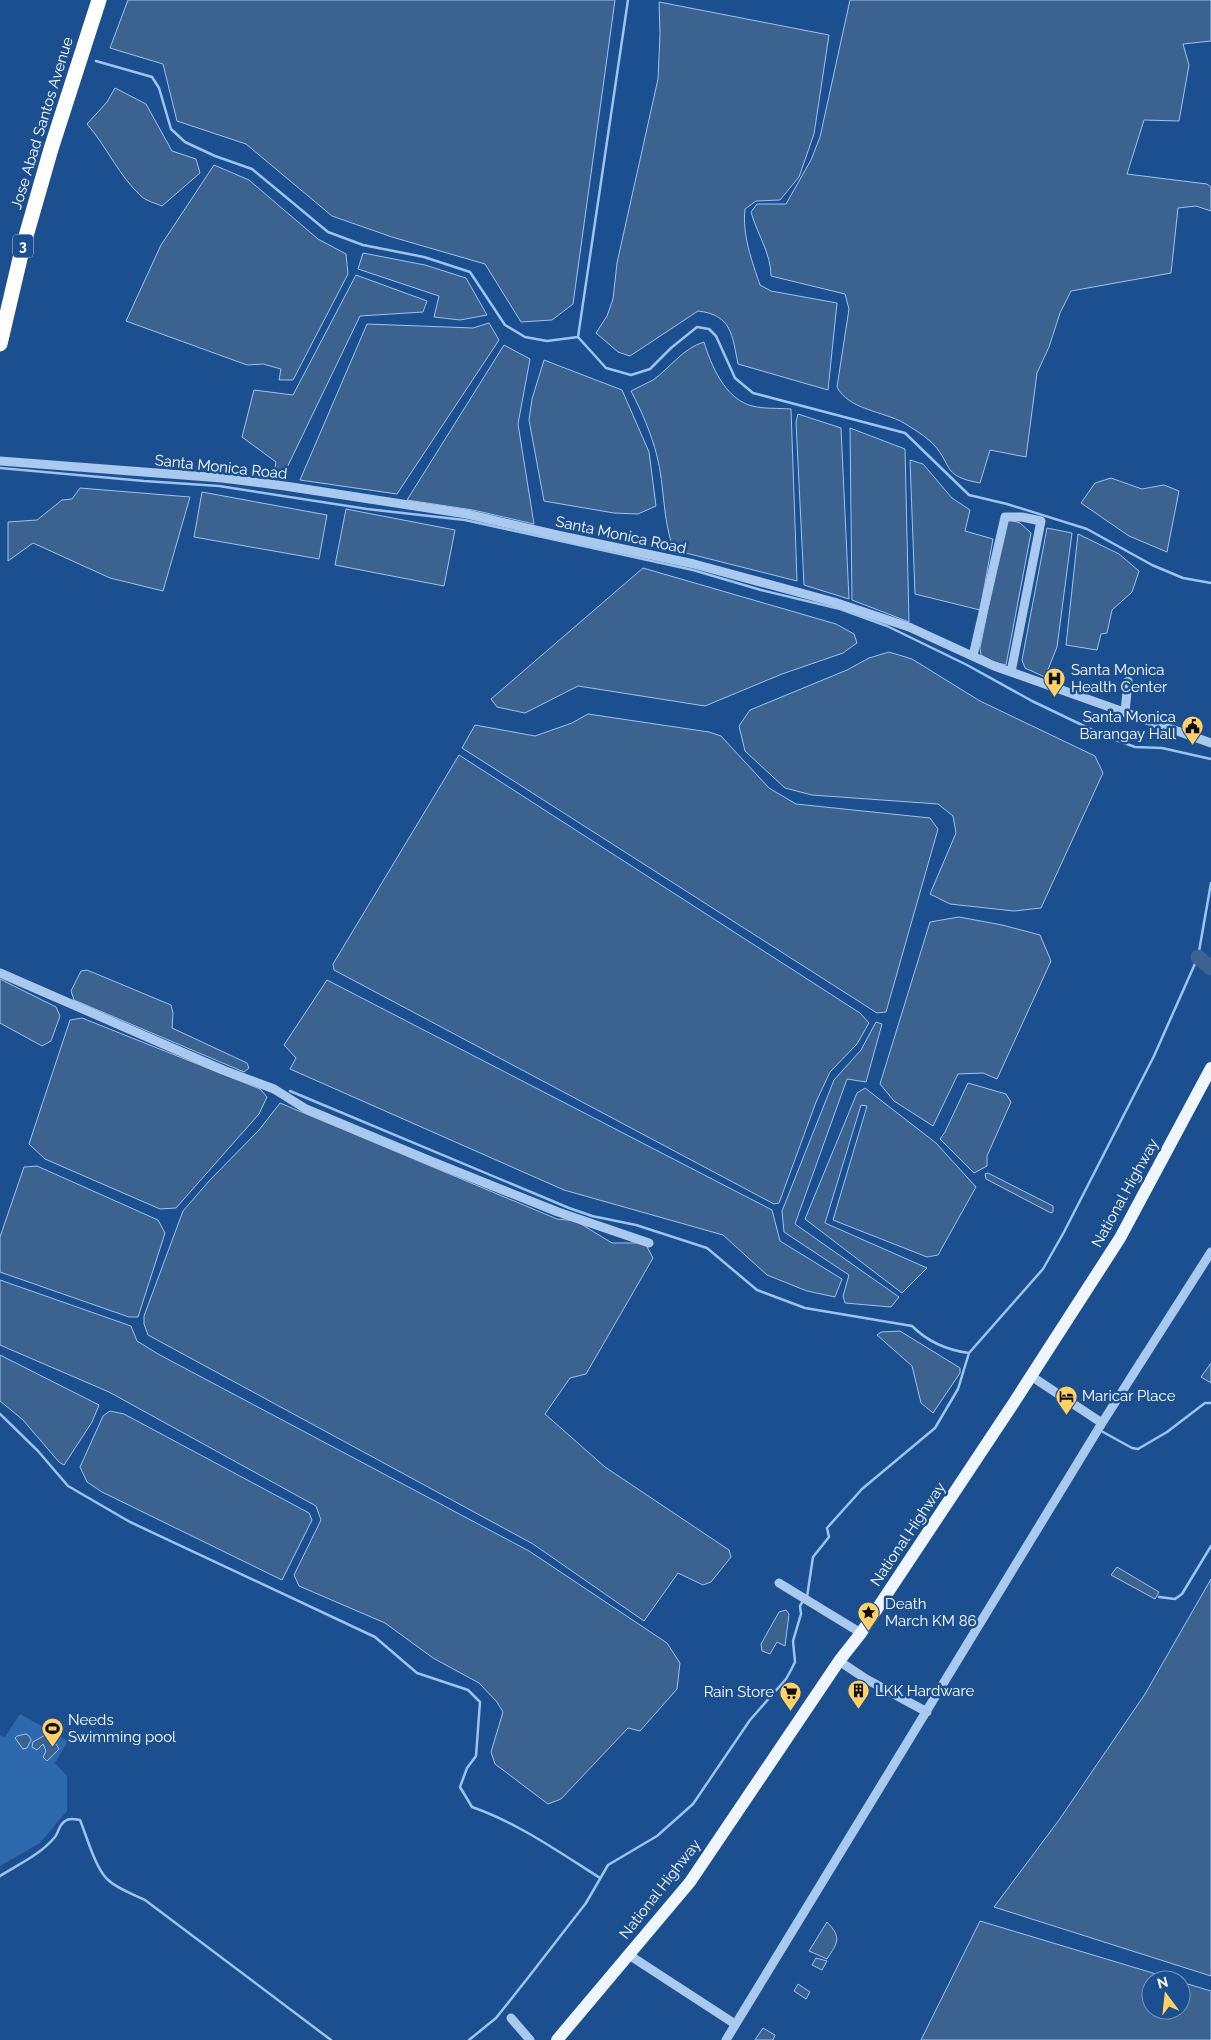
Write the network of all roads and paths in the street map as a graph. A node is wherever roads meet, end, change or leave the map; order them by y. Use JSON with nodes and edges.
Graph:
{"nodes":[{"id":1,"x":99,"y":0,"type":"edge"},
{"id":2,"x":0,"y":344,"type":"edge"},
{"id":3,"x":0,"y":461,"type":"edge"},
{"id":4,"x":973,"y":656,"type":"junction"},
{"id":5,"x":1011,"y":672,"type":"junction"},
{"id":6,"x":1128,"y":681,"type":"dead end"},
{"id":7,"x":1124,"y":712,"type":"junction"},
{"id":8,"x":1211,"y":743,"type":"edge"},
{"id":9,"x":0,"y":973,"type":"edge"},
{"id":10,"x":1211,"y":1068,"type":"edge"},
{"id":11,"x":1208,"y":1083,"type":"edge"},
{"id":12,"x":649,"y":1242,"type":"dead end"},
{"id":13,"x":1211,"y":1252,"type":"edge"},
{"id":14,"x":1031,"y":1376,"type":"junction"},
{"id":15,"x":1102,"y":1423,"type":"junction"},
{"id":16,"x":780,"y":1583,"type":"dead end"},
{"id":17,"x":861,"y":1633,"type":"junction"},
{"id":18,"x":839,"y":1661,"type":"junction"},
{"id":19,"x":927,"y":1712,"type":"junction"},
{"id":20,"x":628,"y":1955,"type":"junction"},
{"id":21,"x":511,"y":2018,"type":"dead end"},
{"id":22,"x":735,"y":2024,"type":"junction"},
{"id":23,"x":530,"y":2040,"type":"edge"},
{"id":24,"x":558,"y":2040,"type":"edge"},
{"id":25,"x":726,"y":2040,"type":"edge"}],
"edges":[{"from":1,"to":2,"type":"highway","name":"Jose Abad Santos Avenue","number":"3"},
{"from":3,"to":4,"type":"street","name":"Santa Monica Road"},
{"from":4,"to":5,"type":"street","name":"Santa Monica Road"},
{"from":4,"to":5,"type":"street"},
{"from":5,"to":7,"type":"street","name":"Santa Monica Road"},
{"from":6,"to":7,"type":"street"},
{"from":7,"to":8,"type":"street","name":"Santa Monica Road"},
{"from":9,"to":12,"type":"street"},
{"from":10,"to":11,"type":"main road","name":"National Highway"},
{"from":11,"to":14,"type":"main road","name":"National Highway"},
{"from":13,"to":15,"type":"street"},
{"from":14,"to":15,"type":"street"},
{"from":14,"to":17,"type":"main road","name":"National Highway"},
{"from":15,"to":19,"type":"street"},
{"from":16,"to":17,"type":"street"},
{"from":17,"to":18,"type":"main road","name":"National Highway"},
{"from":18,"to":19,"type":"street"},
{"from":18,"to":20,"type":"main road","name":"National Highway"},
{"from":19,"to":22,"type":"street"},
{"from":20,"to":22,"type":"street"},
{"from":20,"to":24,"type":"main road","name":"National Highway"},
{"from":21,"to":23,"type":"street"},
{"from":22,"to":25,"type":"street"}]}
